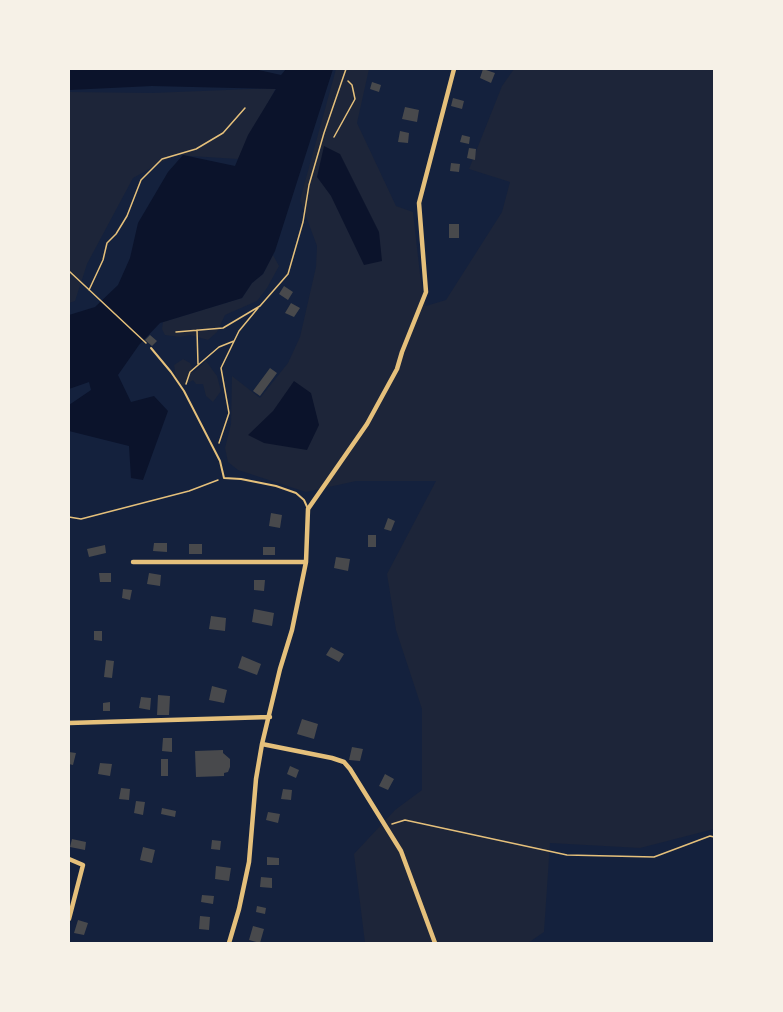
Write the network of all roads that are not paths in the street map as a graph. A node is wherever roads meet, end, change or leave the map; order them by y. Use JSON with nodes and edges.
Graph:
{"nodes":[{"id":1,"x":454,"y":69,"type":"edge"},
{"id":2,"x":151,"y":348,"type":"road end"},
{"id":3,"x":308,"y":509,"type":"junction"},
{"id":4,"x":306,"y":561,"type":"junction"},
{"id":5,"x":133,"y":562,"type":"dead end"},
{"id":6,"x":270,"y":717,"type":"junction"},
{"id":7,"x":69,"y":723,"type":"edge"},
{"id":8,"x":262,"y":744,"type":"junction"},
{"id":9,"x":69,"y":859,"type":"edge"},
{"id":10,"x":69,"y":920,"type":"edge"},
{"id":11,"x":231,"y":943,"type":"edge"},
{"id":12,"x":435,"y":943,"type":"edge"}],
"edges":[{"from":1,"to":3,"type":"street"},
{"from":2,"to":3,"type":"lane"},
{"from":3,"to":4,"type":"street"},
{"from":4,"to":5,"type":"street"},
{"from":4,"to":6,"type":"street"},
{"from":6,"to":7,"type":"street"},
{"from":6,"to":8,"type":"street"},
{"from":8,"to":11,"type":"street"},
{"from":8,"to":12,"type":"street"},
{"from":9,"to":10,"type":"street"}]}
